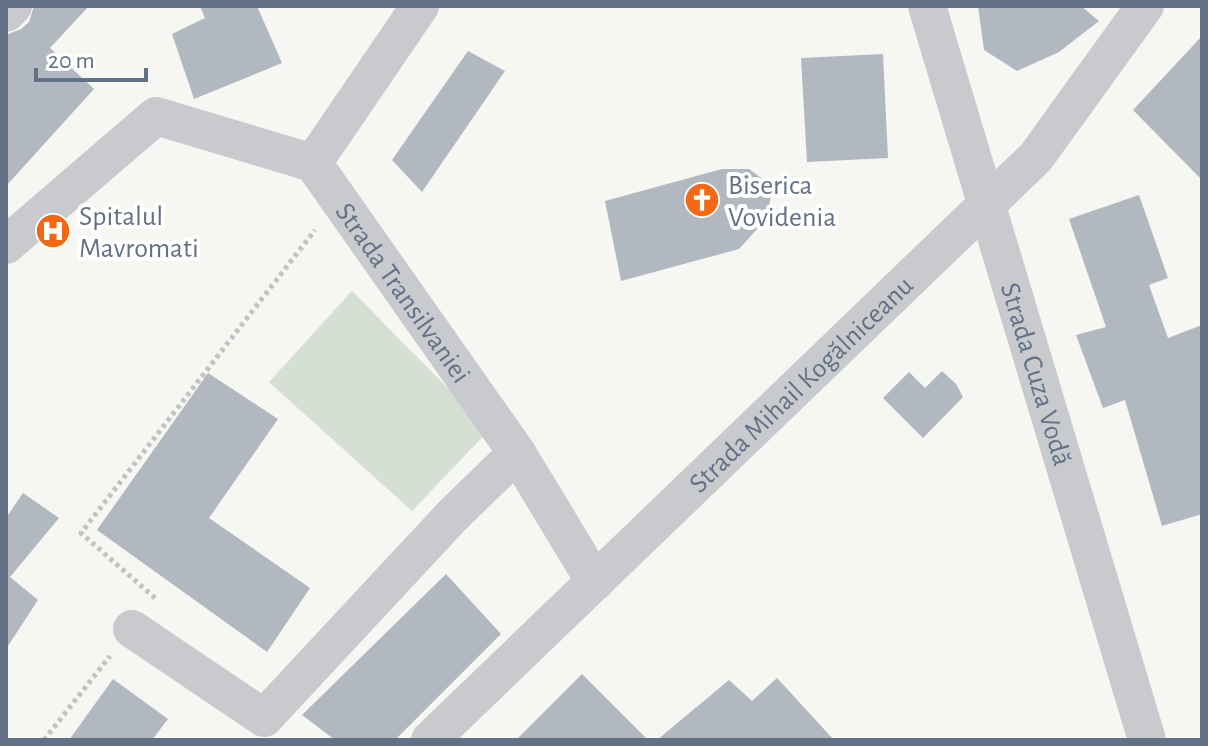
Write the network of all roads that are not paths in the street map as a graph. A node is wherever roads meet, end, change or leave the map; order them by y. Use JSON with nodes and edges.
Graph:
{"nodes":[{"id":1,"x":13,"y":6,"type":"edge"},
{"id":2,"x":420,"y":6,"type":"edge"},
{"id":3,"x":927,"y":6,"type":"edge"},
{"id":4,"x":1145,"y":6,"type":"edge"},
{"id":5,"x":6,"y":13,"type":"edge"},
{"id":6,"x":313,"y":163,"type":"junction"},
{"id":7,"x":985,"y":209,"type":"junction"},
{"id":8,"x":6,"y":245,"type":"edge"},
{"id":9,"x":517,"y":453,"type":"junction"},
{"id":10,"x":595,"y":582,"type":"junction"},
{"id":11,"x":132,"y":629,"type":"road end"},
{"id":12,"x":430,"y":740,"type":"edge"},
{"id":13,"x":1147,"y":740,"type":"edge"}],
"edges":[{"from":1,"to":5,"type":"street"},
{"from":2,"to":6,"type":"street"},
{"from":3,"to":7,"type":"street","name":"Strada Cuza Vodă"},
{"from":4,"to":7,"type":"street","name":"Strada Mihail Kogălniceanu"},
{"from":6,"to":8,"type":"street"},
{"from":6,"to":9,"type":"street","name":"Strada Transilvaniei"},
{"from":7,"to":10,"type":"street","name":"Strada Mihail Kogălniceanu"},
{"from":7,"to":13,"type":"street","name":"Strada Cuza Vodă"},
{"from":9,"to":10,"type":"street","name":"Strada Transilvaniei"},
{"from":9,"to":11,"type":"street"},
{"from":10,"to":12,"type":"street","name":"Strada Mihail Kogălniceanu"}]}
